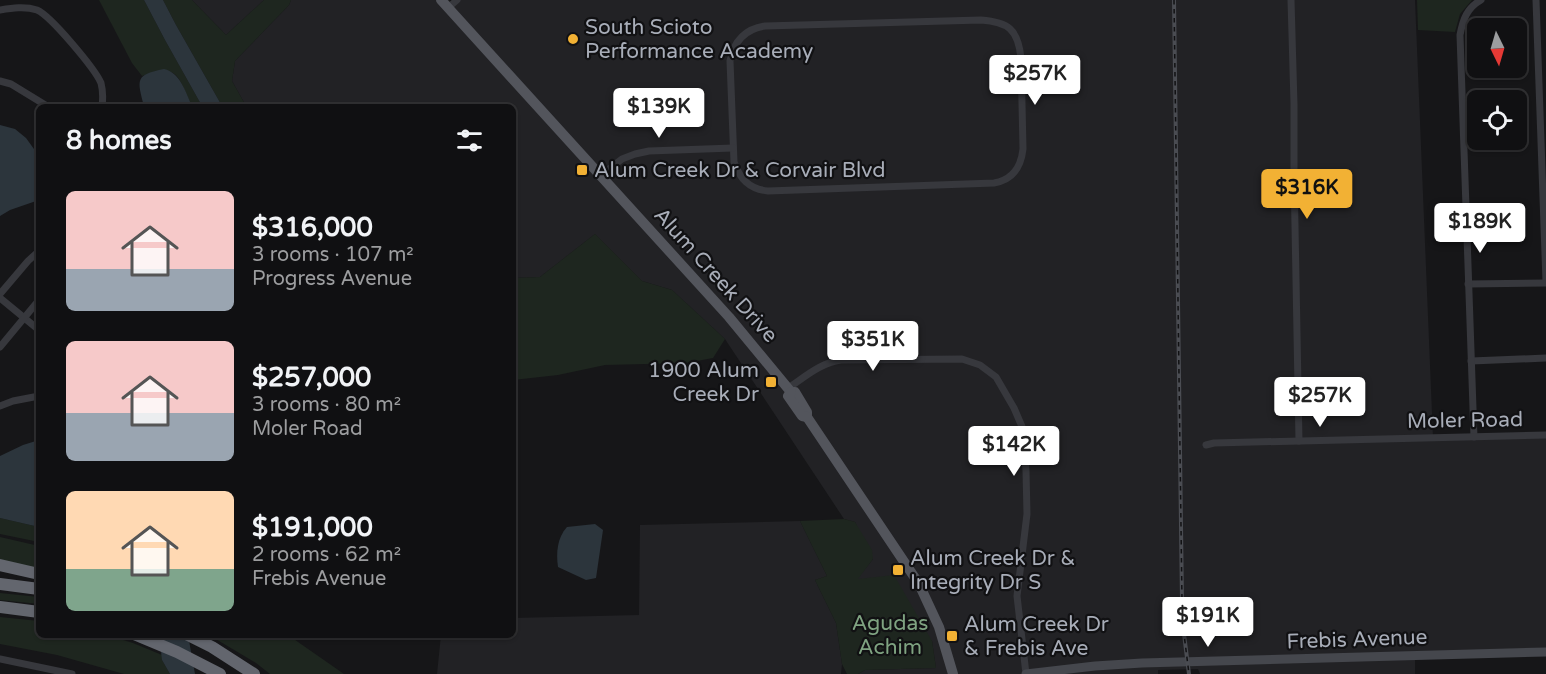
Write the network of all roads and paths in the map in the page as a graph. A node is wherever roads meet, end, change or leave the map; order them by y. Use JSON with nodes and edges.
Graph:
{"nodes":[{"id":1,"x":457,"y":0,"type":"edge"},
{"id":2,"x":1291,"y":0,"type":"edge"},
{"id":3,"x":1481,"y":0,"type":"edge"},
{"id":4,"x":1536,"y":0,"type":"edge"},
{"id":5,"x":444,"y":4,"type":"edge"},
{"id":6,"x":0,"y":10,"type":"edge"},
{"id":7,"x":0,"y":81,"type":"edge"},
{"id":8,"x":44,"y":104,"type":"edge"},
{"id":9,"x":102,"y":104,"type":"edge"},
{"id":10,"x":734,"y":148,"type":"junction"},
{"id":11,"x":600,"y":176,"type":"junction"},
{"id":12,"x":36,"y":254,"type":"edge"},
{"id":13,"x":1546,"y":282,"type":"edge"},
{"id":14,"x":1468,"y":284,"type":"junction"},
{"id":15,"x":0,"y":296,"type":"edge"},
{"id":16,"x":36,"y":304,"type":"edge"},
{"id":17,"x":24,"y":319,"type":"junction"},
{"id":18,"x":36,"y":328,"type":"edge"},
{"id":19,"x":0,"y":347,"type":"edge"},
{"id":20,"x":1546,"y":358,"type":"edge"},
{"id":21,"x":1471,"y":361,"type":"junction"},
{"id":22,"x":789,"y":390,"type":"junction"},
{"id":23,"x":36,"y":397,"type":"edge"},
{"id":24,"x":0,"y":406,"type":"edge"},
{"id":25,"x":1546,"y":435,"type":"edge"},
{"id":26,"x":1474,"y":437,"type":"junction"},
{"id":27,"x":1299,"y":441,"type":"junction"},
{"id":28,"x":1206,"y":445,"type":"dead end"},
{"id":29,"x":0,"y":565,"type":"edge"},
{"id":30,"x":36,"y":573,"type":"edge"},
{"id":31,"x":0,"y":584,"type":"edge"},
{"id":32,"x":36,"y":589,"type":"edge"},
{"id":33,"x":0,"y":607,"type":"edge"},
{"id":34,"x":36,"y":612,"type":"edge"},
{"id":35,"x":142,"y":638,"type":"edge"},
{"id":36,"x":194,"y":638,"type":"edge"},
{"id":37,"x":1546,"y":652,"type":"edge"},
{"id":38,"x":0,"y":659,"type":"edge"},
{"id":39,"x":219,"y":673,"type":"edge"},
{"id":40,"x":72,"y":674,"type":"edge"},
{"id":41,"x":254,"y":674,"type":"edge"},
{"id":42,"x":953,"y":674,"type":"edge"},
{"id":43,"x":1026,"y":674,"type":"edge"}],
"edges":[{"from":1,"to":5,"type":"street"},
{"from":2,"to":27,"type":"street"},
{"from":3,"to":14,"type":"street"},
{"from":4,"to":13,"type":"street"},
{"from":5,"to":11,"type":"main road","name":"Alum Creek Drive"},
{"from":6,"to":9,"type":"street"},
{"from":7,"to":8,"type":"street"},
{"from":10,"to":10,"type":"street"},
{"from":10,"to":11,"type":"street"},
{"from":11,"to":22,"type":"main road","name":"Alum Creek Drive"},
{"from":12,"to":15,"type":"street"},
{"from":13,"to":14,"type":"street"},
{"from":14,"to":21,"type":"street"},
{"from":15,"to":17,"type":"street"},
{"from":16,"to":17,"type":"street"},
{"from":17,"to":18,"type":"street"},
{"from":17,"to":19,"type":"street"},
{"from":20,"to":21,"type":"street"},
{"from":21,"to":26,"type":"street"},
{"from":22,"to":42,"type":"main road","name":"Alum Creek Drive"},
{"from":22,"to":43,"type":"street"},
{"from":23,"to":24,"type":"street"},
{"from":25,"to":26,"type":"street","name":"Moler Road"},
{"from":26,"to":27,"type":"street","name":"Moler Road"},
{"from":27,"to":28,"type":"street","name":"Moler Road"},
{"from":29,"to":30,"type":"highway"},
{"from":31,"to":32,"type":"highway"},
{"from":33,"to":34,"type":"highway"},
{"from":35,"to":39,"type":"highway"},
{"from":36,"to":41,"type":"highway"},
{"from":37,"to":43,"type":"main road","name":"Frebis Avenue"},
{"from":38,"to":40,"type":"street"}]}
